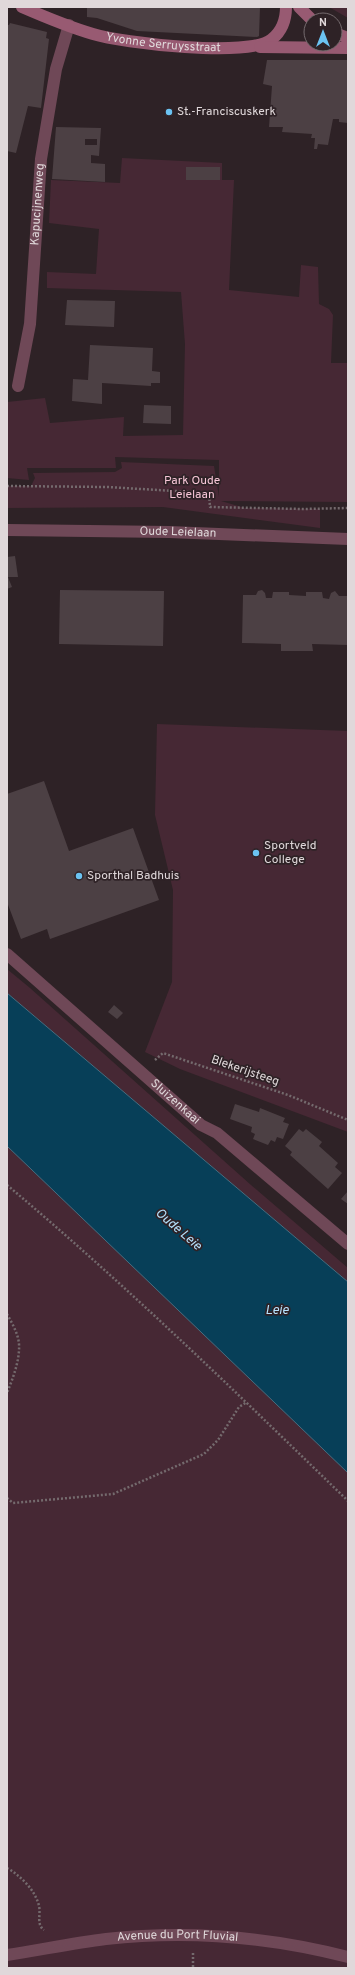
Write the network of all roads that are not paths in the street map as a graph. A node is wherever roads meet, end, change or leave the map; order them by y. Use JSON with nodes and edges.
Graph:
{"nodes":[{"id":1,"x":22,"y":7,"type":"edge"},
{"id":2,"x":286,"y":7,"type":"edge"},
{"id":3,"x":70,"y":25,"type":"junction"},
{"id":4,"x":255,"y":47,"type":"junction"},
{"id":5,"x":348,"y":48,"type":"edge"},
{"id":6,"x":18,"y":386,"type":"dead end"},
{"id":7,"x":7,"y":530,"type":"edge"},
{"id":8,"x":348,"y":539,"type":"edge"},
{"id":9,"x":7,"y":954,"type":"edge"},
{"id":10,"x":348,"y":1244,"type":"edge"},
{"id":11,"x":7,"y":1955,"type":"edge"},
{"id":12,"x":348,"y":1957,"type":"edge"}],
"edges":[{"from":1,"to":3,"type":"street","name":"Yvonne Serruysstraat"},
{"from":2,"to":4,"type":"street","name":"Yvonne Serruysstraat"},
{"from":3,"to":4,"type":"street","name":"Yvonne Serruysstraat"},
{"from":3,"to":6,"type":"street","name":"Kapucijnenweg"},
{"from":4,"to":5,"type":"street"},
{"from":7,"to":8,"type":"street","name":"Oude Leielaan"},
{"from":9,"to":10,"type":"street","name":"Sluizenkaai"},
{"from":11,"to":12,"type":"street","name":"Avenue du Port Fluvial"}]}
